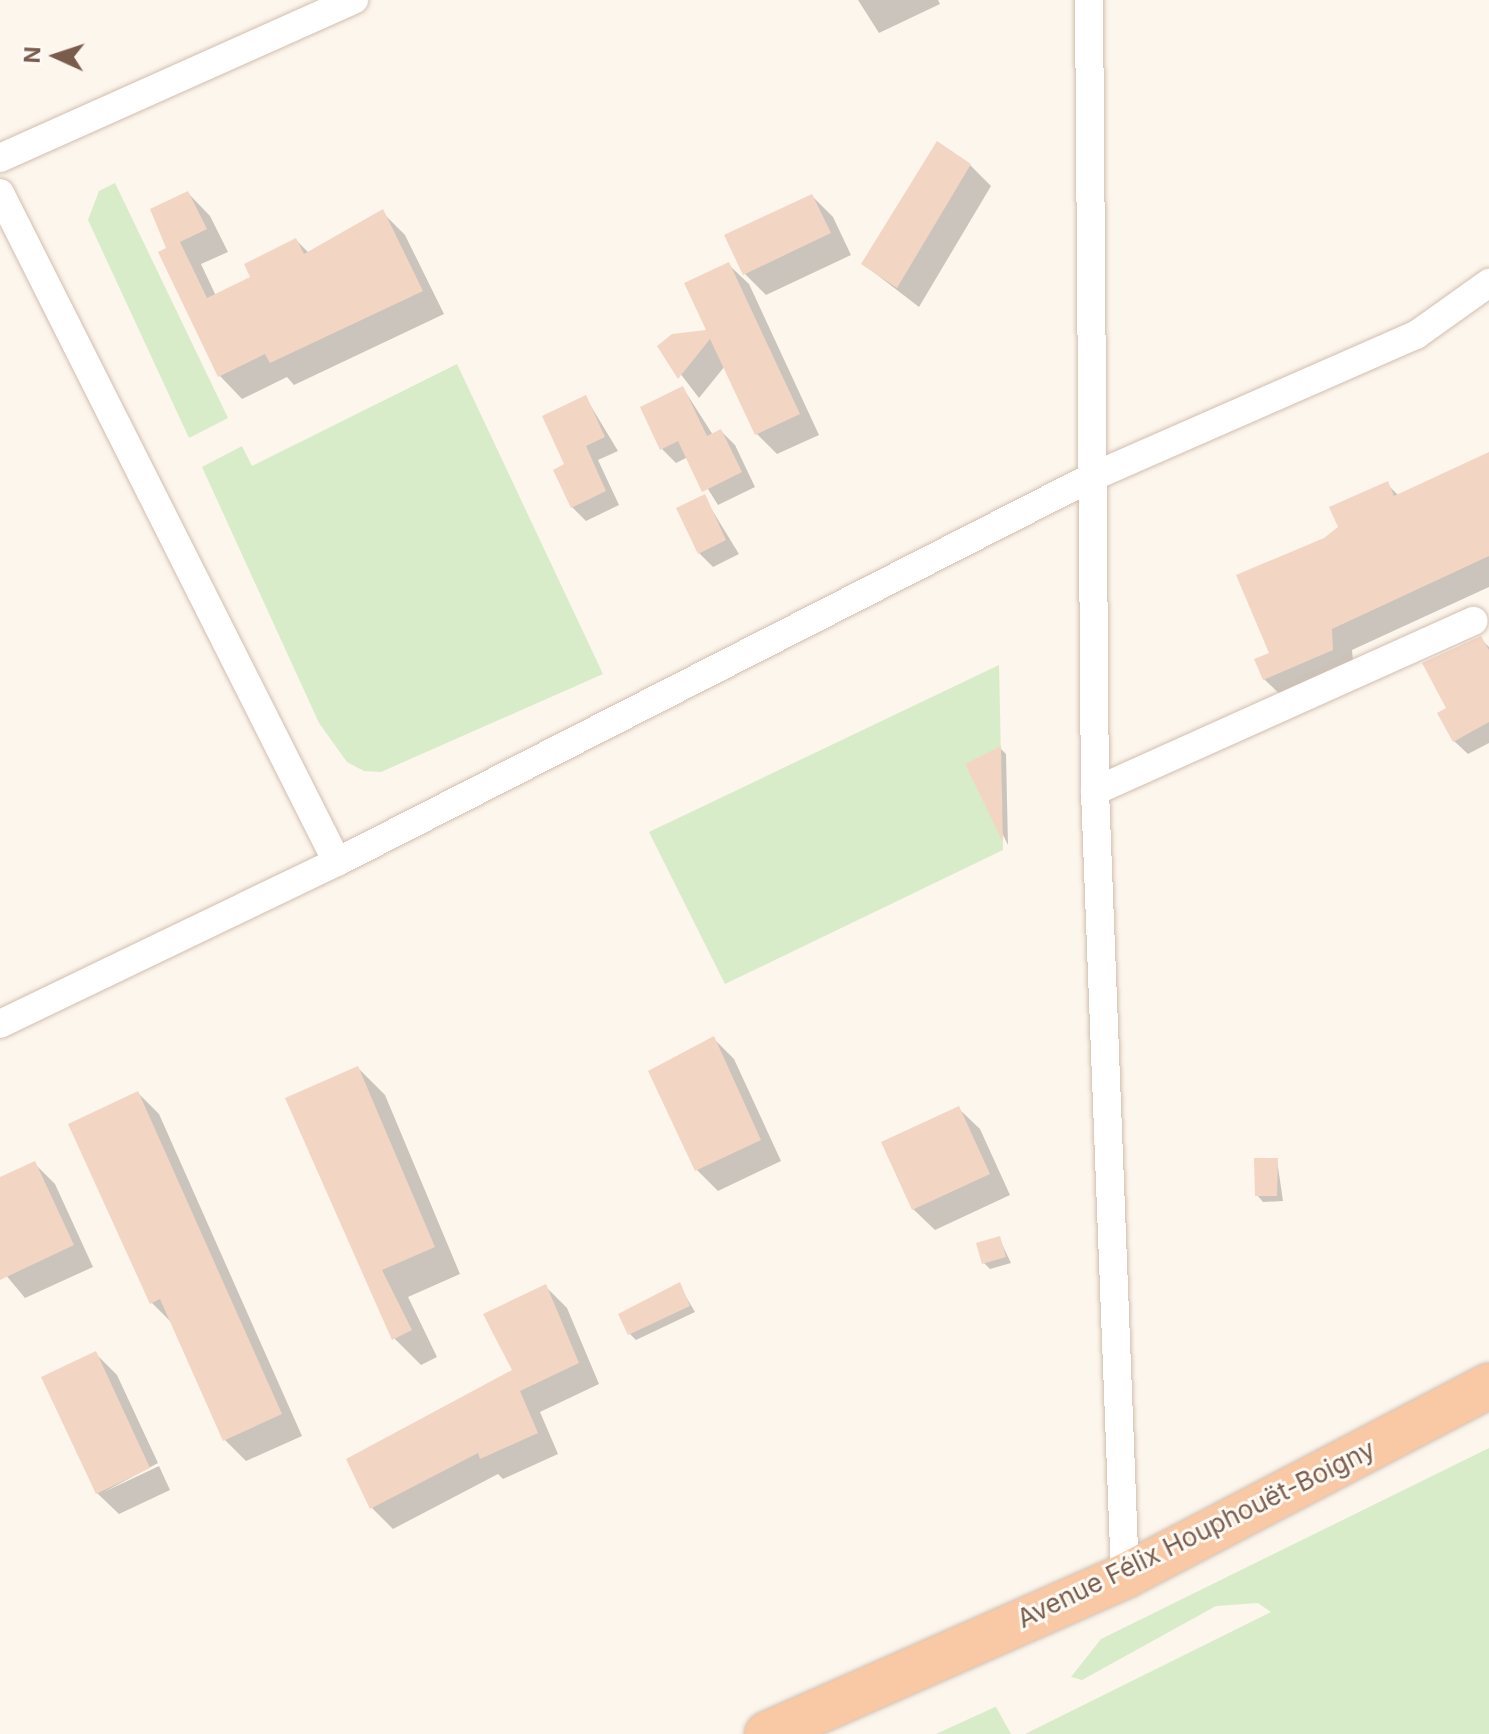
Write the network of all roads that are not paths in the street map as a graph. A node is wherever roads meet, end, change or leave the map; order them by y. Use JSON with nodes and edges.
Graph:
{"nodes":[{"id":1,"x":354,"y":0,"type":"edge"},
{"id":2,"x":1089,"y":0,"type":"edge"},
{"id":3,"x":0,"y":158,"type":"edge"},
{"id":4,"x":0,"y":193,"type":"edge"},
{"id":5,"x":1489,"y":283,"type":"edge"},
{"id":6,"x":1092,"y":477,"type":"junction"},
{"id":7,"x":1474,"y":621,"type":"dead end"},
{"id":8,"x":1095,"y":791,"type":"junction"},
{"id":9,"x":337,"y":862,"type":"junction"},
{"id":10,"x":0,"y":1024,"type":"edge"},
{"id":11,"x":1489,"y":1386,"type":"edge"},
{"id":12,"x":1125,"y":1576,"type":"junction"},
{"id":13,"x":767,"y":1734,"type":"edge"}],
"edges":[{"from":1,"to":3,"type":"street"},
{"from":2,"to":6,"type":"street"},
{"from":4,"to":9,"type":"street"},
{"from":5,"to":6,"type":"street"},
{"from":6,"to":8,"type":"street"},
{"from":6,"to":9,"type":"street"},
{"from":7,"to":8,"type":"street"},
{"from":8,"to":12,"type":"street"},
{"from":9,"to":10,"type":"street"},
{"from":11,"to":12,"type":"highway","name":"Avenue Félix Houphouët-Boigny"},
{"from":12,"to":13,"type":"highway","name":"Avenue Félix Houphouët-Boigny"}]}
